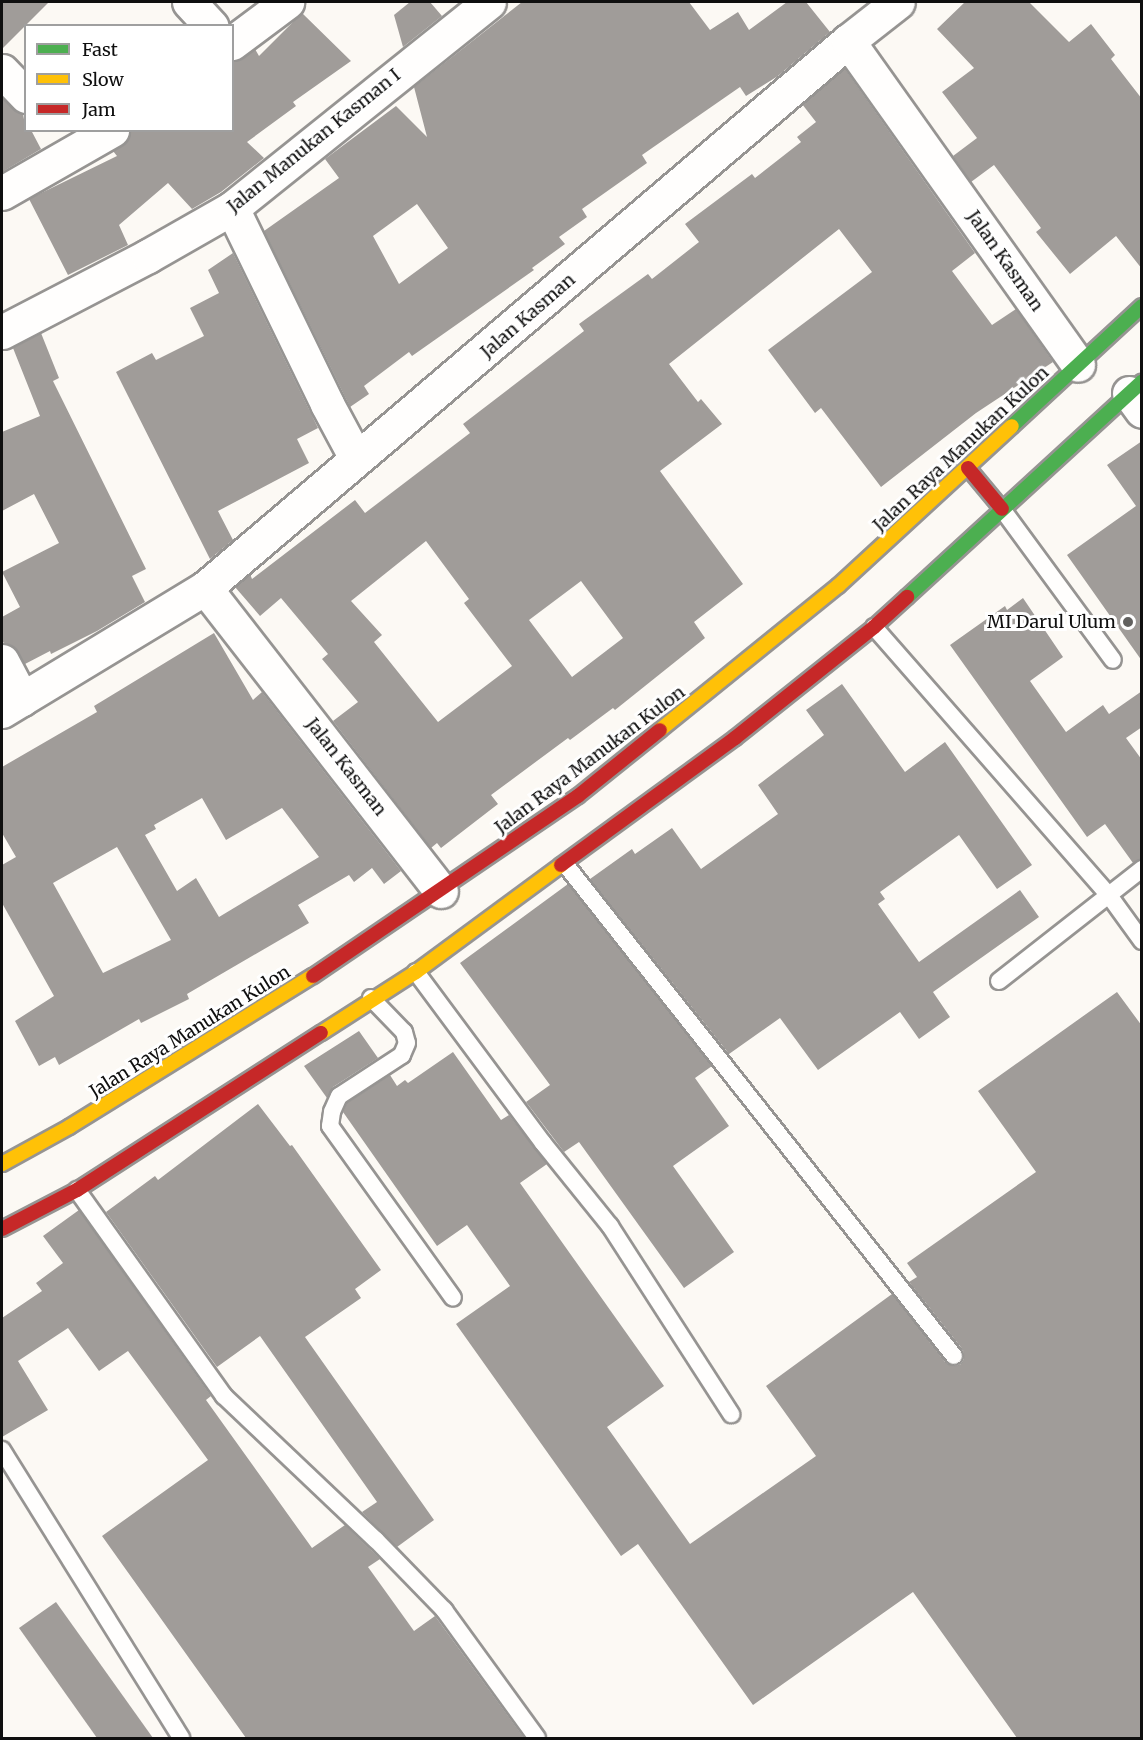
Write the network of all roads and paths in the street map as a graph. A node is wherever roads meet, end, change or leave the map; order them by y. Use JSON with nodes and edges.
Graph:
{"nodes":[{"id":1,"x":189,"y":2,"type":"edge"},
{"id":2,"x":287,"y":2,"type":"edge"},
{"id":3,"x":489,"y":2,"type":"edge"},
{"id":4,"x":898,"y":2,"type":"edge"},
{"id":5,"x":209,"y":24,"type":"edge"},
{"id":6,"x":234,"y":41,"type":"edge"},
{"id":7,"x":848,"y":41,"type":"junction"},
{"id":8,"x":2,"y":71,"type":"edge"},
{"id":9,"x":24,"y":94,"type":"edge"},
{"id":10,"x":102,"y":132,"type":"edge"},
{"id":11,"x":68,"y":140,"type":"edge"},
{"id":12,"x":2,"y":193,"type":"edge"},
{"id":13,"x":231,"y":208,"type":"junction"},
{"id":14,"x":1142,"y":306,"type":"edge"},
{"id":15,"x":2,"y":332,"type":"edge"},
{"id":16,"x":1078,"y":365,"type":"junction"},
{"id":17,"x":1138,"y":396,"type":"edge"},
{"id":18,"x":356,"y":458,"type":"junction"},
{"id":19,"x":968,"y":468,"type":"junction"},
{"id":20,"x":1002,"y":509,"type":"junction"},
{"id":21,"x":205,"y":588,"type":"junction"},
{"id":22,"x":873,"y":627,"type":"junction"},
{"id":23,"x":1113,"y":660,"type":"dead end"},
{"id":24,"x":2,"y":661,"type":"edge"},
{"id":25,"x":12,"y":705,"type":"edge"},
{"id":26,"x":565,"y":864,"type":"junction"},
{"id":27,"x":1142,"y":869,"type":"edge"},
{"id":28,"x":441,"y":891,"type":"junction"},
{"id":29,"x":1108,"y":894,"type":"junction"},
{"id":30,"x":1142,"y":941,"type":"edge"},
{"id":31,"x":416,"y":972,"type":"junction"},
{"id":32,"x":999,"y":981,"type":"dead end"},
{"id":33,"x":371,"y":998,"type":"junction"},
{"id":34,"x":2,"y":1164,"type":"edge"},
{"id":35,"x":77,"y":1190,"type":"junction"},
{"id":36,"x":2,"y":1229,"type":"edge"},
{"id":37,"x":453,"y":1298,"type":"dead end"},
{"id":38,"x":954,"y":1356,"type":"dead end"},
{"id":39,"x":732,"y":1414,"type":"dead end"},
{"id":40,"x":2,"y":1450,"type":"edge"},
{"id":41,"x":181,"y":1738,"type":"edge"},
{"id":42,"x":537,"y":1738,"type":"edge"}],
"edges":[{"from":1,"to":5,"type":"street"},
{"from":2,"to":6,"type":"street"},
{"from":3,"to":13,"type":"street","name":"Jalan Manukan Kasman I"},
{"from":4,"to":7,"type":"street","name":"Jalan Kasman"},
{"from":7,"to":16,"type":"street","name":"Jalan Kasman"},
{"from":7,"to":18,"type":"street","name":"Jalan Kasman"},
{"from":8,"to":9,"type":"street"},
{"from":10,"to":11,"type":"street"},
{"from":11,"to":12,"type":"street"},
{"from":13,"to":15,"type":"street","name":"Jalan Manukan Kasman I"},
{"from":13,"to":18,"type":"street"},
{"from":14,"to":16,"type":"main road","name":"Jalan Raya Manukan Kulon"},
{"from":16,"to":19,"type":"main road","name":"Jalan Raya Manukan Kulon"},
{"from":17,"to":20,"type":"main road"},
{"from":18,"to":21,"type":"street","name":"Jalan Kasman"},
{"from":19,"to":20,"type":"main road"},
{"from":19,"to":28,"type":"main road","name":"Jalan Raya Manukan Kulon"},
{"from":20,"to":22,"type":"main road"},
{"from":20,"to":23,"type":"lane"},
{"from":21,"to":25,"type":"street","name":"Jalan Kasman"},
{"from":21,"to":28,"type":"street","name":"Jalan Kasman"},
{"from":22,"to":26,"type":"main road"},
{"from":22,"to":29,"type":"lane"},
{"from":24,"to":25,"type":"street"},
{"from":26,"to":31,"type":"main road"},
{"from":26,"to":38,"type":"lane"},
{"from":27,"to":29,"type":"lane"},
{"from":28,"to":34,"type":"main road","name":"Jalan Raya Manukan Kulon"},
{"from":29,"to":30,"type":"lane"},
{"from":29,"to":32,"type":"lane"},
{"from":31,"to":33,"type":"main road"},
{"from":31,"to":39,"type":"lane"},
{"from":33,"to":35,"type":"main road"},
{"from":33,"to":37,"type":"lane"},
{"from":35,"to":36,"type":"main road"},
{"from":35,"to":42,"type":"lane"},
{"from":40,"to":41,"type":"lane"}]}
